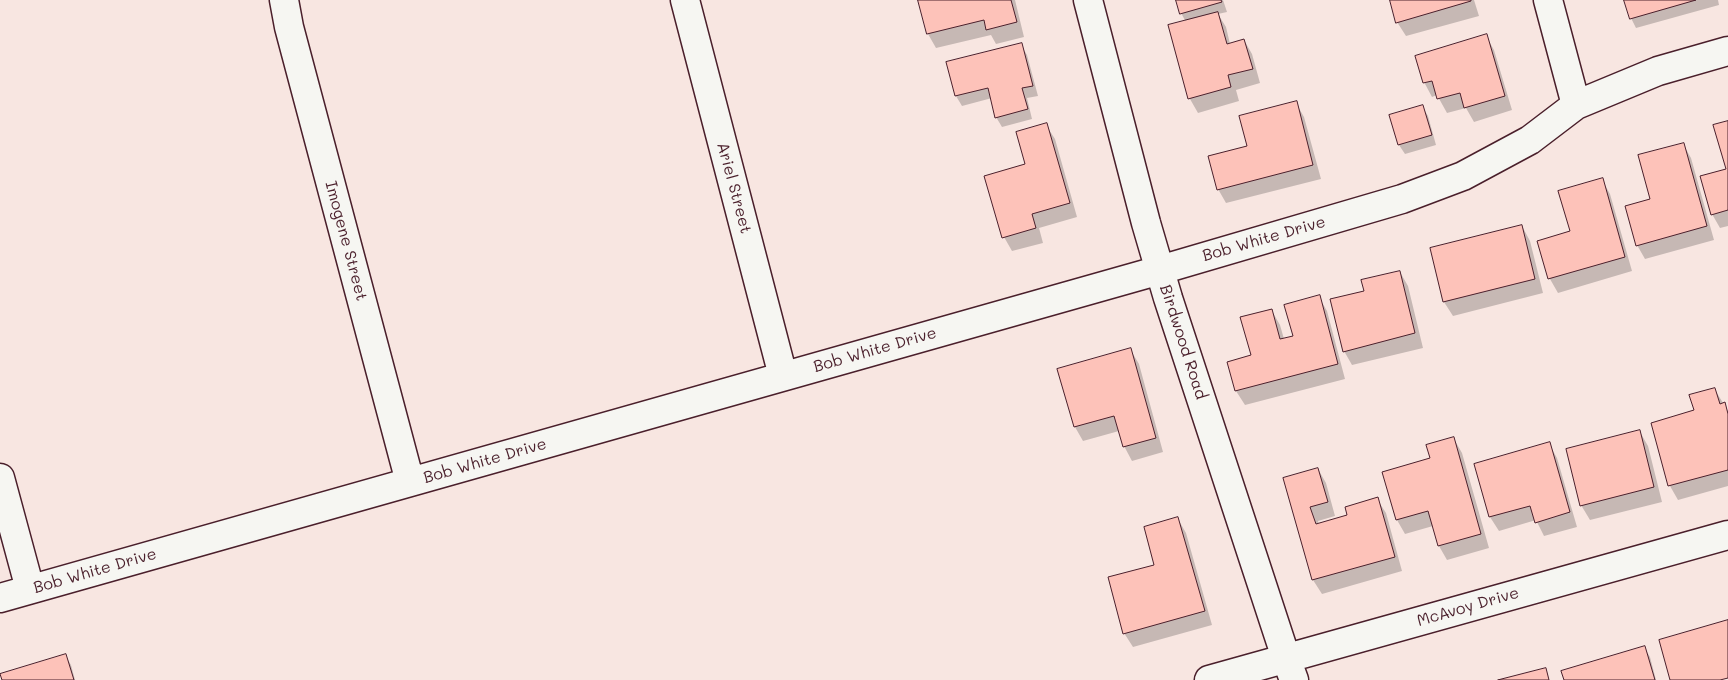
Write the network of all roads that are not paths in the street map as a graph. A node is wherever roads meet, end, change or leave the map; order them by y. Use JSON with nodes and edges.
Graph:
{"nodes":[{"id":1,"x":284,"y":0,"type":"edge"},
{"id":2,"x":684,"y":0,"type":"edge"},
{"id":3,"x":1088,"y":0,"type":"edge"},
{"id":4,"x":1548,"y":0,"type":"edge"},
{"id":5,"x":1728,"y":51,"type":"edge"},
{"id":6,"x":1576,"y":105,"type":"junction"},
{"id":7,"x":1160,"y":270,"type":"junction"},
{"id":8,"x":783,"y":376,"type":"junction"},
{"id":9,"x":0,"y":478,"type":"edge"},
{"id":10,"x":410,"y":482,"type":"junction"},
{"id":11,"x":1728,"y":535,"type":"edge"},
{"id":12,"x":30,"y":589,"type":"junction"},
{"id":13,"x":0,"y":598,"type":"edge"},
{"id":14,"x":1290,"y":669,"type":"edge"},
{"id":15,"x":1209,"y":680,"type":"edge"}],
"edges":[{"from":1,"to":10,"type":"street","name":"Imogene Street"},
{"from":2,"to":8,"type":"street","name":"Ariel Street"},
{"from":3,"to":7,"type":"street","name":"Birdwood Road"},
{"from":4,"to":6,"type":"street"},
{"from":5,"to":6,"type":"street","name":"Bob White Drive"},
{"from":6,"to":7,"type":"street","name":"Bob White Drive"},
{"from":7,"to":8,"type":"street","name":"Bob White Drive"},
{"from":7,"to":14,"type":"street","name":"Birdwood Road"},
{"from":8,"to":10,"type":"street","name":"Bob White Drive"},
{"from":9,"to":12,"type":"street"},
{"from":10,"to":12,"type":"street","name":"Bob White Drive"},
{"from":11,"to":14,"type":"street","name":"McAvoy Drive"},
{"from":12,"to":13,"type":"street","name":"Bob White Drive"},
{"from":14,"to":15,"type":"street","name":"McAvoy Drive"}]}
